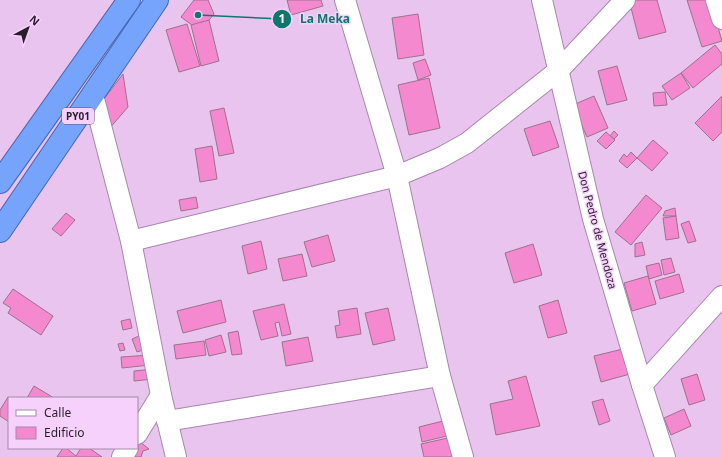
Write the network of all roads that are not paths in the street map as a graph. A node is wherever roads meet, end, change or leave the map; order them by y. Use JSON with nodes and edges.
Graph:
{"nodes":[{"id":1,"x":129,"y":0,"type":"edge"},
{"id":2,"x":157,"y":0,"type":"edge"},
{"id":3,"x":345,"y":0,"type":"edge"},
{"id":4,"x":542,"y":0,"type":"edge"},
{"id":5,"x":625,"y":0,"type":"edge"},
{"id":6,"x":716,"y":0,"type":"edge"},
{"id":7,"x":722,"y":19,"type":"edge"},
{"id":8,"x":559,"y":70,"type":"junction"},
{"id":9,"x":92,"y":95,"type":"junction"},
{"id":10,"x":397,"y":176,"type":"junction"},
{"id":11,"x":0,"y":182,"type":"edge"},
{"id":12,"x":0,"y":231,"type":"edge"},
{"id":13,"x":130,"y":241,"type":"junction"},
{"id":14,"x":722,"y":296,"type":"edge"},
{"id":15,"x":440,"y":376,"type":"junction"},
{"id":16,"x":642,"y":385,"type":"junction"},
{"id":17,"x":161,"y":395,"type":"junction"},
{"id":18,"x":167,"y":421,"type":"junction"},
{"id":19,"x":138,"y":432,"type":"edge"},
{"id":20,"x":176,"y":457,"type":"edge"},
{"id":21,"x":462,"y":457,"type":"edge"},
{"id":22,"x":665,"y":457,"type":"edge"}],
"edges":[{"from":1,"to":11,"type":"highway","number":"PY01"},
{"from":2,"to":9,"type":"highway","number":"PY01"},
{"from":3,"to":10,"type":"street"},
{"from":4,"to":8,"type":"street","name":"Don Pedro de Mendoza"},
{"from":5,"to":8,"type":"street"},
{"from":6,"to":7,"type":"street"},
{"from":8,"to":10,"type":"street"},
{"from":8,"to":16,"type":"street","name":"Don Pedro de Mendoza"},
{"from":9,"to":12,"type":"highway","number":"PY01"},
{"from":9,"to":13,"type":"street"},
{"from":10,"to":13,"type":"street"},
{"from":10,"to":15,"type":"street"},
{"from":13,"to":17,"type":"street"},
{"from":14,"to":16,"type":"street"},
{"from":15,"to":18,"type":"street"},
{"from":15,"to":21,"type":"street"},
{"from":16,"to":22,"type":"street","name":"Don Pedro de Mendoza"},
{"from":17,"to":18,"type":"street"},
{"from":17,"to":19,"type":"street"},
{"from":18,"to":20,"type":"street"}]}
